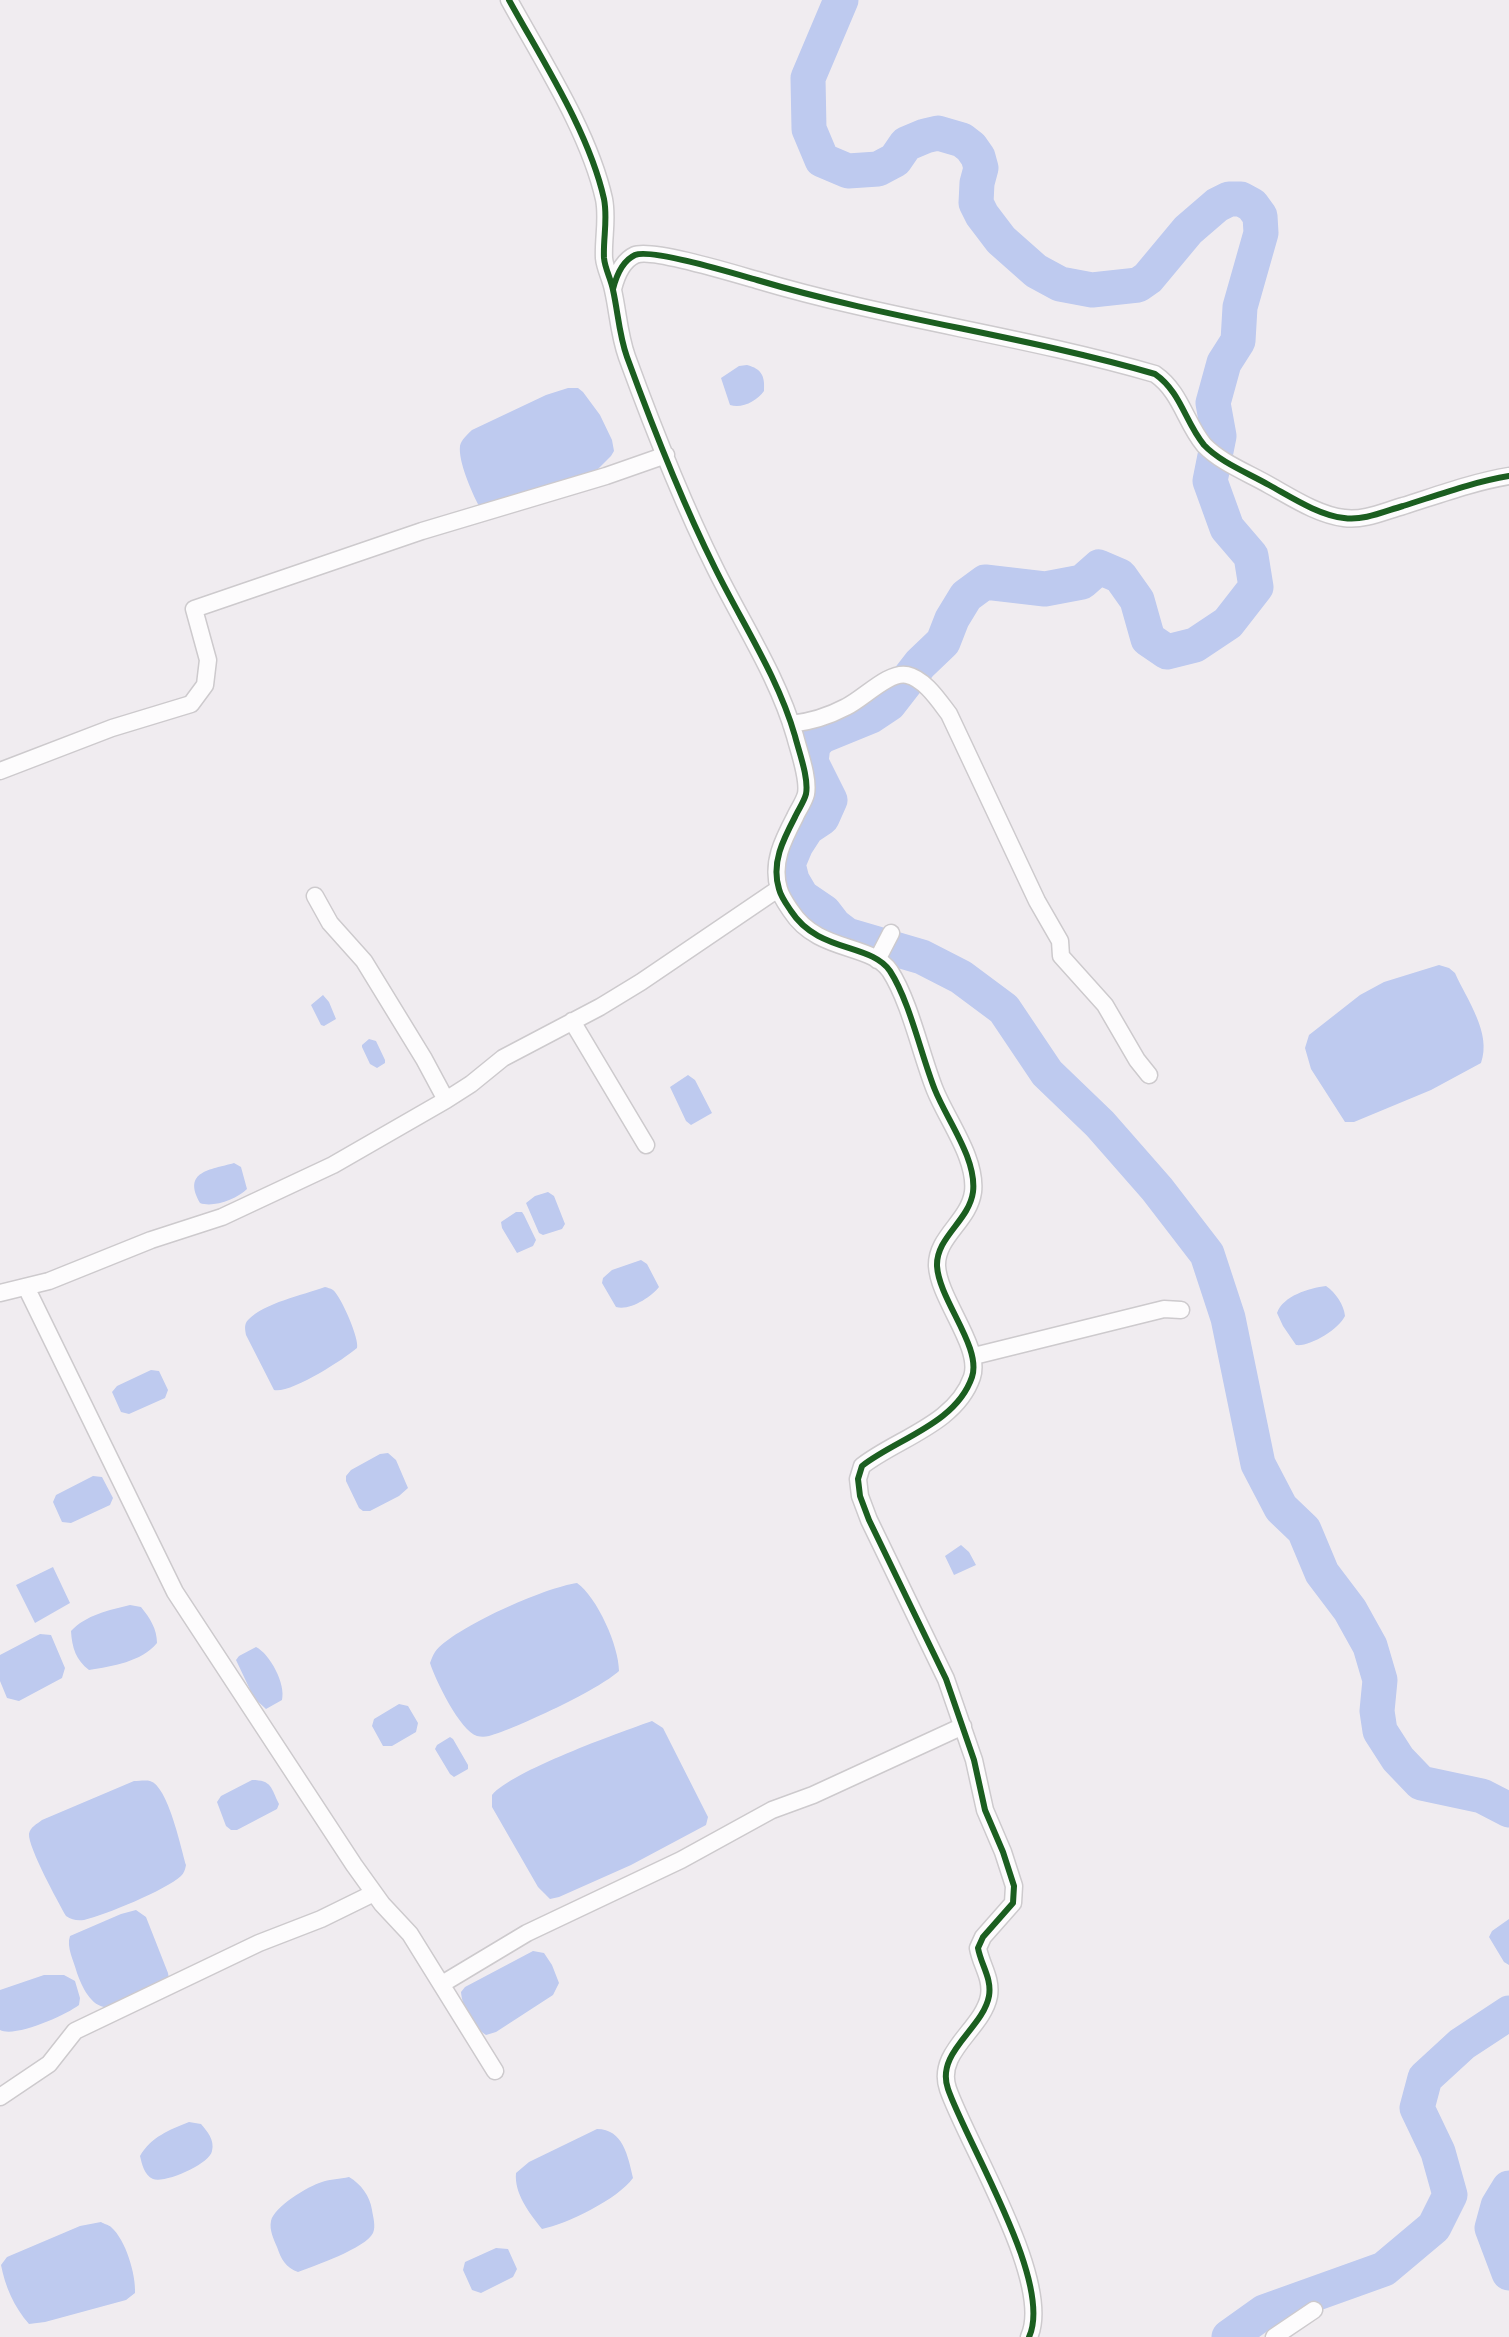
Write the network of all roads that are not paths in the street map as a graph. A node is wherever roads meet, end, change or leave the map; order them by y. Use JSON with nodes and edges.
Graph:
{"nodes":[{"id":1,"x":510,"y":0,"type":"edge"},
{"id":2,"x":613,"y":289,"type":"junction"},
{"id":3,"x":666,"y":455,"type":"junction"},
{"id":4,"x":1509,"y":476,"type":"edge"},
{"id":5,"x":791,"y":724,"type":"junction"},
{"id":6,"x":0,"y":771,"type":"edge"},
{"id":7,"x":778,"y":889,"type":"junction"},
{"id":8,"x":315,"y":896,"type":"dead end"},
{"id":9,"x":891,"y":933,"type":"dead end"},
{"id":10,"x":879,"y":957,"type":"junction"},
{"id":11,"x":572,"y":1021,"type":"junction"},
{"id":12,"x":1149,"y":1075,"type":"dead end"},
{"id":13,"x":446,"y":1100,"type":"junction"},
{"id":14,"x":646,"y":1145,"type":"dead end"},
{"id":15,"x":26,"y":1287,"type":"junction"},
{"id":16,"x":0,"y":1293,"type":"edge"},
{"id":17,"x":1181,"y":1310,"type":"dead end"},
{"id":18,"x":974,"y":1356,"type":"junction"},
{"id":19,"x":963,"y":1726,"type":"junction"},
{"id":20,"x":374,"y":1893,"type":"junction"},
{"id":21,"x":442,"y":1984,"type":"junction"},
{"id":22,"x":496,"y":2071,"type":"dead end"},
{"id":23,"x":0,"y":2098,"type":"edge"},
{"id":24,"x":1314,"y":2310,"type":"dead end"},
{"id":25,"x":1030,"y":2337,"type":"edge"},
{"id":26,"x":1274,"y":2337,"type":"edge"}],
"edges":[{"from":1,"to":2,"type":"street"},
{"from":2,"to":3,"type":"street"},
{"from":2,"to":4,"type":"street"},
{"from":3,"to":5,"type":"street"},
{"from":3,"to":6,"type":"street"},
{"from":5,"to":7,"type":"street"},
{"from":5,"to":12,"type":"street"},
{"from":7,"to":10,"type":"street"},
{"from":7,"to":11,"type":"street"},
{"from":8,"to":13,"type":"street"},
{"from":9,"to":10,"type":"street"},
{"from":10,"to":18,"type":"street"},
{"from":11,"to":13,"type":"street"},
{"from":11,"to":14,"type":"street"},
{"from":13,"to":15,"type":"street"},
{"from":15,"to":16,"type":"street"},
{"from":15,"to":20,"type":"street"},
{"from":17,"to":18,"type":"street"},
{"from":18,"to":19,"type":"street"},
{"from":19,"to":21,"type":"street"},
{"from":19,"to":25,"type":"street"},
{"from":20,"to":21,"type":"street"},
{"from":20,"to":23,"type":"street"},
{"from":21,"to":22,"type":"street"},
{"from":24,"to":26,"type":"street"}]}
